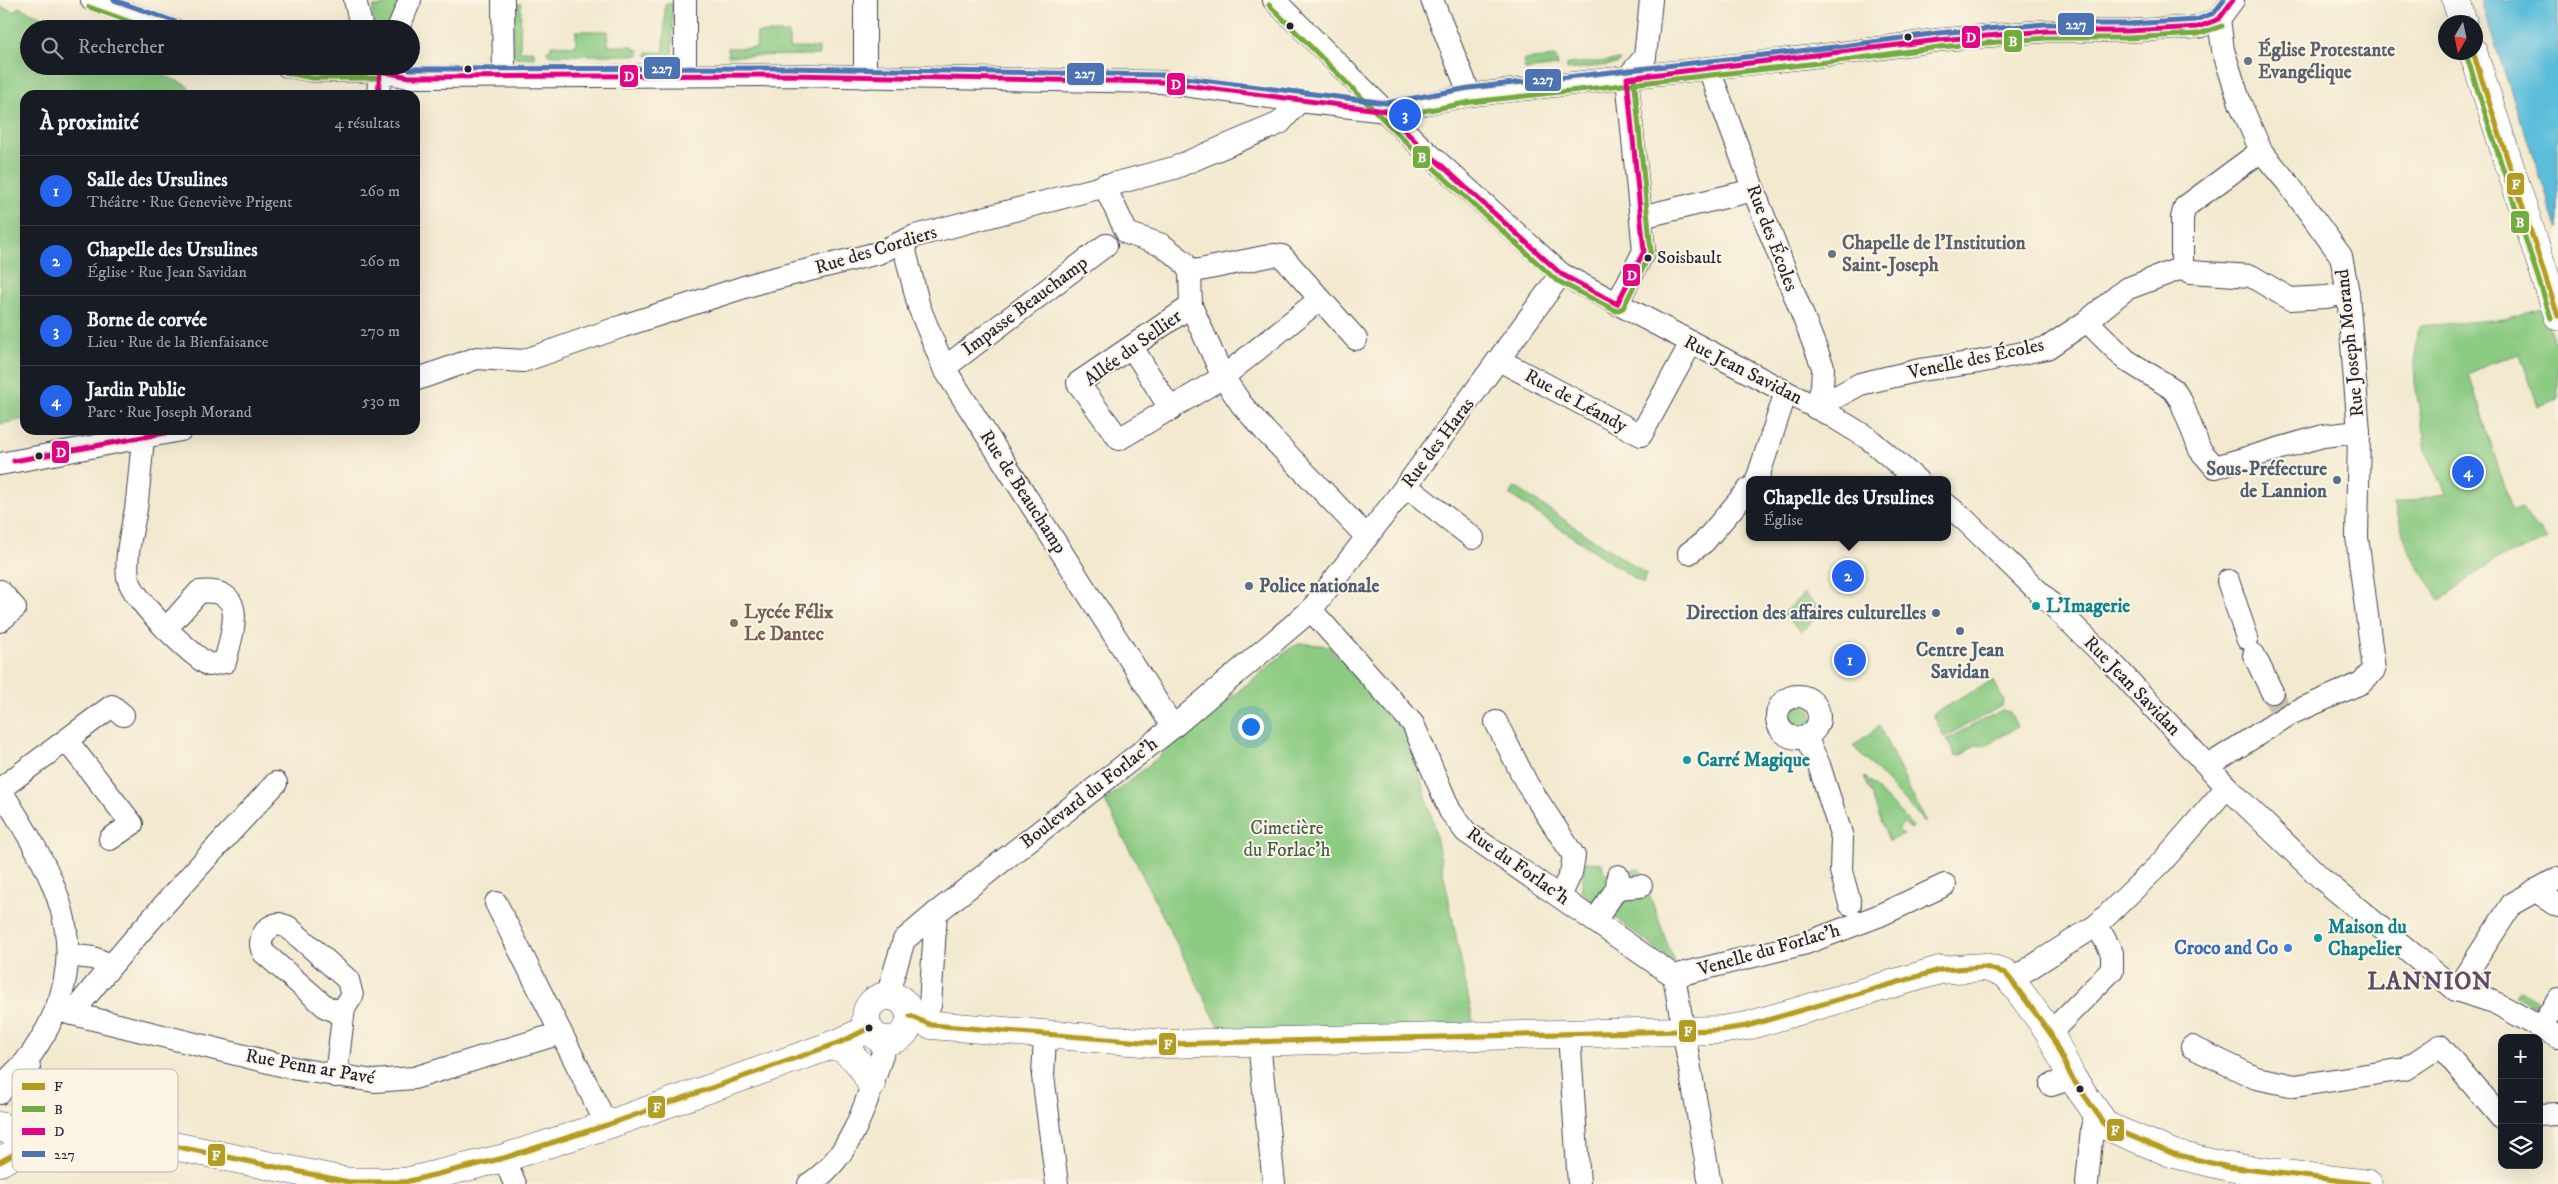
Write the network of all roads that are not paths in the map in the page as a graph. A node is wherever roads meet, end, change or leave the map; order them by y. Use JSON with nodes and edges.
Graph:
{"nodes":[{"id":1,"x":92,"y":0,"type":"edge"},
{"id":2,"x":355,"y":0,"type":"edge"},
{"id":3,"x":410,"y":0,"type":"edge"},
{"id":4,"x":503,"y":0,"type":"edge"},
{"id":5,"x":685,"y":0,"type":"edge"},
{"id":6,"x":865,"y":0,"type":"edge"},
{"id":7,"x":1274,"y":0,"type":"edge"},
{"id":8,"x":1432,"y":0,"type":"edge"},
{"id":9,"x":1651,"y":0,"type":"edge"},
{"id":10,"x":2233,"y":0,"type":"edge"},
{"id":11,"x":2456,"y":0,"type":"edge"},
{"id":12,"x":2461,"y":15,"type":"edge"},
{"id":13,"x":2219,"y":19,"type":"junction"},
{"id":14,"x":148,"y":20,"type":"edge"},
{"id":15,"x":360,"y":20,"type":"edge"},
{"id":16,"x":402,"y":20,"type":"edge"},
{"id":17,"x":2476,"y":60,"type":"edge"},
{"id":18,"x":1709,"y":69,"type":"junction"},
{"id":19,"x":685,"y":74,"type":"junction"},
{"id":20,"x":379,"y":75,"type":"edge"},
{"id":21,"x":402,"y":75,"type":"edge"},
{"id":22,"x":504,"y":76,"type":"junction"},
{"id":23,"x":865,"y":77,"type":"junction"},
{"id":24,"x":1627,"y":78,"type":"junction"},
{"id":25,"x":378,"y":90,"type":"edge"},
{"id":26,"x":1470,"y":95,"type":"junction"},
{"id":27,"x":1299,"y":101,"type":"junction"},
{"id":28,"x":1386,"y":110,"type":"junction"},
{"id":29,"x":2261,"y":151,"type":"junction"},
{"id":30,"x":1104,"y":185,"type":"junction"},
{"id":31,"x":1754,"y":190,"type":"junction"},
{"id":32,"x":1640,"y":217,"type":"junction"},
{"id":33,"x":903,"y":243,"type":"junction"},
{"id":34,"x":1106,"y":245,"type":"dead end"},
{"id":35,"x":2182,"y":268,"type":"junction"},
{"id":36,"x":1190,"y":272,"type":"junction"},
{"id":37,"x":1560,"y":274,"type":"junction"},
{"id":38,"x":2348,"y":293,"type":"junction"},
{"id":39,"x":1320,"y":299,"type":"junction"},
{"id":40,"x":1616,"y":304,"type":"junction"},
{"id":41,"x":1191,"y":306,"type":"junction"},
{"id":42,"x":2558,"y":316,"type":"edge"},
{"id":43,"x":2087,"y":321,"type":"junction"},
{"id":44,"x":1356,"y":339,"type":"dead end"},
{"id":45,"x":1690,"y":343,"type":"junction"},
{"id":46,"x":1132,"y":347,"type":"junction"},
{"id":47,"x":1499,"y":360,"type":"junction"},
{"id":48,"x":944,"y":368,"type":"junction"},
{"id":49,"x":420,"y":375,"type":"edge"},
{"id":50,"x":1223,"y":377,"type":"junction"},
{"id":51,"x":1786,"y":392,"type":"junction"},
{"id":52,"x":1816,"y":408,"type":"junction"},
{"id":53,"x":1171,"y":410,"type":"junction"},
{"id":54,"x":2358,"y":432,"type":"junction"},
{"id":55,"x":155,"y":435,"type":"edge"},
{"id":56,"x":144,"y":437,"type":"junction"},
{"id":57,"x":0,"y":464,"type":"edge"},
{"id":58,"x":1760,"y":476,"type":"edge"},
{"id":59,"x":1911,"y":476,"type":"edge"},
{"id":60,"x":1406,"y":486,"type":"junction"},
{"id":61,"x":1746,"y":493,"type":"edge"},
{"id":62,"x":1951,"y":508,"type":"edge"},
{"id":63,"x":1366,"y":537,"type":"junction"},
{"id":64,"x":1473,"y":538,"type":"dead end"},
{"id":65,"x":1689,"y":553,"type":"dead end"},
{"id":66,"x":2228,"y":581,"type":"dead end"},
{"id":67,"x":0,"y":591,"type":"edge"},
{"id":68,"x":1311,"y":610,"type":"junction"},
{"id":69,"x":0,"y":621,"type":"edge"},
{"id":70,"x":166,"y":629,"type":"dead end"},
{"id":71,"x":2278,"y":706,"type":"junction"},
{"id":72,"x":122,"y":715,"type":"dead end"},
{"id":73,"x":1496,"y":722,"type":"dead end"},
{"id":74,"x":1173,"y":728,"type":"junction"},
{"id":75,"x":1806,"y":737,"type":"dead end"},
{"id":76,"x":67,"y":741,"type":"junction"},
{"id":77,"x":2208,"y":766,"type":"junction"},
{"id":78,"x":276,"y":783,"type":"dead end"},
{"id":79,"x":2227,"y":787,"type":"junction"},
{"id":80,"x":0,"y":789,"type":"edge"},
{"id":81,"x":110,"y":839,"type":"dead end"},
{"id":82,"x":2558,"y":878,"type":"edge"},
{"id":83,"x":1945,"y":885,"type":"dead end"},
{"id":84,"x":1641,"y":886,"type":"dead end"},
{"id":85,"x":2535,"y":890,"type":"junction"},
{"id":86,"x":1560,"y":896,"type":"junction"},
{"id":87,"x":496,"y":902,"type":"dead end"},
{"id":88,"x":2558,"y":906,"type":"edge"},
{"id":89,"x":936,"y":913,"type":"dead end"},
{"id":90,"x":1853,"y":916,"type":"junction"},
{"id":91,"x":1595,"y":921,"type":"junction"},
{"id":92,"x":2097,"y":925,"type":"junction"},
{"id":93,"x":68,"y":955,"type":"junction"},
{"id":94,"x":111,"y":965,"type":"junction"},
{"id":95,"x":1674,"y":976,"type":"junction"},
{"id":96,"x":2011,"y":980,"type":"junction"},
{"id":97,"x":2456,"y":990,"type":"junction"},
{"id":98,"x":887,"y":996,"type":"junction"},
{"id":99,"x":2558,"y":1000,"type":"edge"},
{"id":100,"x":344,"y":1008,"type":"dead end"},
{"id":101,"x":920,"y":1011,"type":"junction"},
{"id":102,"x":64,"y":1012,"type":"junction"},
{"id":103,"x":1685,"y":1030,"type":"junction"},
{"id":104,"x":2549,"y":1032,"type":"edge"},
{"id":105,"x":2050,"y":1033,"type":"junction"},
{"id":106,"x":561,"y":1034,"type":"junction"},
{"id":107,"x":878,"y":1034,"type":"junction"},
{"id":108,"x":1569,"y":1034,"type":"junction"},
{"id":109,"x":1045,"y":1036,"type":"junction"},
{"id":110,"x":1259,"y":1042,"type":"junction"},
{"id":111,"x":834,"y":1044,"type":"junction"},
{"id":112,"x":2192,"y":1047,"type":"dead end"},
{"id":113,"x":28,"y":1058,"type":"junction"},
{"id":114,"x":17,"y":1069,"type":"edge"},
{"id":115,"x":29,"y":1069,"type":"edge"},
{"id":116,"x":12,"y":1074,"type":"edge"},
{"id":117,"x":336,"y":1076,"type":"junction"},
{"id":118,"x":2,"y":1084,"type":"edge"},
{"id":119,"x":871,"y":1084,"type":"junction"},
{"id":120,"x":2498,"y":1114,"type":"edge"},
{"id":121,"x":2558,"y":1114,"type":"edge"},
{"id":122,"x":2543,"y":1115,"type":"edge"},
{"id":123,"x":2094,"y":1120,"type":"junction"},
{"id":124,"x":607,"y":1125,"type":"junction"},
{"id":125,"x":0,"y":1126,"type":"edge"},
{"id":126,"x":12,"y":1132,"type":"edge"},
{"id":127,"x":178,"y":1146,"type":"edge"},
{"id":128,"x":12,"y":1156,"type":"edge"},
{"id":129,"x":504,"y":1158,"type":"junction"},
{"id":130,"x":0,"y":1162,"type":"edge"},
{"id":131,"x":349,"y":1183,"type":"edge"},
{"id":132,"x":516,"y":1184,"type":"edge"},
{"id":133,"x":809,"y":1184,"type":"edge"},
{"id":134,"x":1057,"y":1184,"type":"edge"},
{"id":135,"x":1274,"y":1184,"type":"edge"},
{"id":136,"x":1579,"y":1184,"type":"edge"},
{"id":137,"x":1710,"y":1184,"type":"edge"},
{"id":138,"x":2087,"y":1184,"type":"edge"},
{"id":139,"x":2368,"y":1184,"type":"edge"}],
"edges":[{"from":1,"to":14,"type":"street"},
{"from":2,"to":15,"type":"street"},
{"from":3,"to":16,"type":"street"},
{"from":4,"to":22,"type":"street"},
{"from":5,"to":19,"type":"street"},
{"from":6,"to":23,"type":"street"},
{"from":7,"to":28,"type":"street","name":"Rue Jean Savidan"},
{"from":8,"to":26,"type":"street"},
{"from":9,"to":24,"type":"street"},
{"from":10,"to":13,"type":"street"},
{"from":11,"to":12,"type":"main road"},
{"from":13,"to":18,"type":"street"},
{"from":13,"to":29,"type":"street","name":"Rue Joseph Morand"},
{"from":17,"to":42,"type":"main road"},
{"from":18,"to":24,"type":"street"},
{"from":18,"to":31,"type":"street","name":"Rue des Écoles"},
{"from":19,"to":22,"type":"street"},
{"from":19,"to":23,"type":"street"},
{"from":20,"to":25,"type":"street"},
{"from":21,"to":22,"type":"street"},
{"from":23,"to":27,"type":"street"},
{"from":24,"to":26,"type":"street"},
{"from":24,"to":32,"type":"street"},
{"from":26,"to":28,"type":"street"},
{"from":27,"to":28,"type":"street"},
{"from":27,"to":30,"type":"street","name":"Rue des Cordiers"},
{"from":28,"to":37,"type":"street","name":"Rue Jean Savidan"},
{"from":29,"to":35,"type":"street"},
{"from":29,"to":38,"type":"street","name":"Rue Joseph Morand"},
{"from":30,"to":33,"type":"street","name":"Rue des Cordiers"},
{"from":30,"to":36,"type":"street"},
{"from":31,"to":32,"type":"street"},
{"from":31,"to":52,"type":"street","name":"Rue des Écoles"},
{"from":32,"to":40,"type":"street"},
{"from":33,"to":48,"type":"street","name":"Rue de Beauchamp"},
{"from":33,"to":49,"type":"street","name":"Rue des Cordiers"},
{"from":34,"to":48,"type":"street","name":"Impasse Beauchamp"},
{"from":35,"to":38,"type":"street"},
{"from":35,"to":43,"type":"street"},
{"from":36,"to":39,"type":"street"},
{"from":36,"to":41,"type":"street"},
{"from":37,"to":40,"type":"street","name":"Rue Jean Savidan"},
{"from":37,"to":47,"type":"street","name":"Rue des Haras"},
{"from":38,"to":54,"type":"street","name":"Rue Joseph Morand"},
{"from":39,"to":44,"type":"street"},
{"from":39,"to":50,"type":"street","name":"Allée du Sellier"},
{"from":40,"to":45,"type":"street","name":"Rue Jean Savidan"},
{"from":41,"to":46,"type":"street","name":"Allée du Sellier"},
{"from":41,"to":50,"type":"street"},
{"from":43,"to":52,"type":"street","name":"Venelle des Écoles"},
{"from":43,"to":54,"type":"street"},
{"from":45,"to":47,"type":"street","name":"Rue de Léandy"},
{"from":45,"to":51,"type":"street","name":"Rue Jean Savidan"},
{"from":46,"to":53,"type":"street"},
{"from":46,"to":53,"type":"street","name":"Allée du Sellier"},
{"from":47,"to":60,"type":"street","name":"Rue des Haras"},
{"from":48,"to":74,"type":"street","name":"Rue de Beauchamp"},
{"from":50,"to":53,"type":"street","name":"Allée du Sellier"},
{"from":50,"to":63,"type":"street"},
{"from":51,"to":52,"type":"street","name":"Rue Jean Savidan"},
{"from":51,"to":58,"type":"street"},
{"from":52,"to":59,"type":"street","name":"Rue Jean Savidan"},
{"from":54,"to":71,"type":"street","name":"Rue Joseph Morand"},
{"from":55,"to":56,"type":"street"},
{"from":56,"to":57,"type":"street"},
{"from":56,"to":70,"type":"street"},
{"from":60,"to":63,"type":"street","name":"Rue des Haras"},
{"from":60,"to":64,"type":"street"},
{"from":61,"to":65,"type":"street"},
{"from":62,"to":77,"type":"street","name":"Rue Jean Savidan"},
{"from":63,"to":68,"type":"street","name":"Rue des Haras"},
{"from":66,"to":71,"type":"street"},
{"from":67,"to":69,"type":"street"},
{"from":68,"to":74,"type":"street","name":"Boulevard du Forlac'h"},
{"from":68,"to":86,"type":"street","name":"Rue du Forlac'h"},
{"from":71,"to":77,"type":"street"},
{"from":72,"to":76,"type":"street"},
{"from":73,"to":86,"type":"street"},
{"from":74,"to":101,"type":"street","name":"Boulevard du Forlac'h"},
{"from":75,"to":90,"type":"street"},
{"from":76,"to":80,"type":"street"},
{"from":76,"to":81,"type":"street"},
{"from":77,"to":79,"type":"street","name":"Rue Jean Savidan"},
{"from":78,"to":94,"type":"street"},
{"from":79,"to":92,"type":"street"},
{"from":79,"to":97,"type":"street","name":"Rue Jean Savidan"},
{"from":80,"to":93,"type":"street"},
{"from":82,"to":85,"type":"street"},
{"from":83,"to":90,"type":"street","name":"Venelle du Forlac'h"},
{"from":84,"to":91,"type":"street"},
{"from":85,"to":88,"type":"street"},
{"from":85,"to":97,"type":"street"},
{"from":86,"to":91,"type":"street","name":"Rue du Forlac'h"},
{"from":87,"to":106,"type":"street"},
{"from":89,"to":98,"type":"street"},
{"from":90,"to":95,"type":"street","name":"Venelle du Forlac'h"},
{"from":91,"to":95,"type":"street","name":"Rue du Forlac'h"},
{"from":92,"to":96,"type":"street"},
{"from":92,"to":105,"type":"street"},
{"from":93,"to":94,"type":"street"},
{"from":93,"to":102,"type":"street"},
{"from":94,"to":102,"type":"street"},
{"from":95,"to":103,"type":"street"},
{"from":96,"to":103,"type":"main road"},
{"from":96,"to":105,"type":"main road"},
{"from":97,"to":104,"type":"street"},
{"from":98,"to":101,"type":"main road"},
{"from":98,"to":107,"type":"main road"},
{"from":99,"to":104,"type":"street"},
{"from":100,"to":117,"type":"street"},
{"from":101,"to":107,"type":"main road"},
{"from":101,"to":109,"type":"main road"},
{"from":102,"to":113,"type":"street"},
{"from":102,"to":117,"type":"street","name":"Rue Penn ar Pavé"},
{"from":103,"to":108,"type":"main road"},
{"from":103,"to":137,"type":"street"},
{"from":105,"to":123,"type":"main road"},
{"from":106,"to":117,"type":"street","name":"Rue Penn ar Pavé"},
{"from":106,"to":124,"type":"street"},
{"from":107,"to":111,"type":"main road"},
{"from":107,"to":119,"type":"street"},
{"from":108,"to":110,"type":"main road"},
{"from":108,"to":136,"type":"street"},
{"from":109,"to":110,"type":"main road"},
{"from":109,"to":134,"type":"street"},
{"from":110,"to":135,"type":"street"},
{"from":111,"to":119,"type":"main road"},
{"from":111,"to":124,"type":"main road"},
{"from":112,"to":120,"type":"street"},
{"from":113,"to":114,"type":"street"},
{"from":113,"to":115,"type":"street"},
{"from":116,"to":118,"type":"street"},
{"from":119,"to":133,"type":"street"},
{"from":121,"to":122,"type":"street"},
{"from":123,"to":138,"type":"street"},
{"from":123,"to":139,"type":"main road"},
{"from":124,"to":129,"type":"main road"},
{"from":125,"to":126,"type":"main road"},
{"from":127,"to":131,"type":"main road"},
{"from":128,"to":130,"type":"main road"},
{"from":129,"to":131,"type":"main road"},
{"from":129,"to":132,"type":"street"}]}
